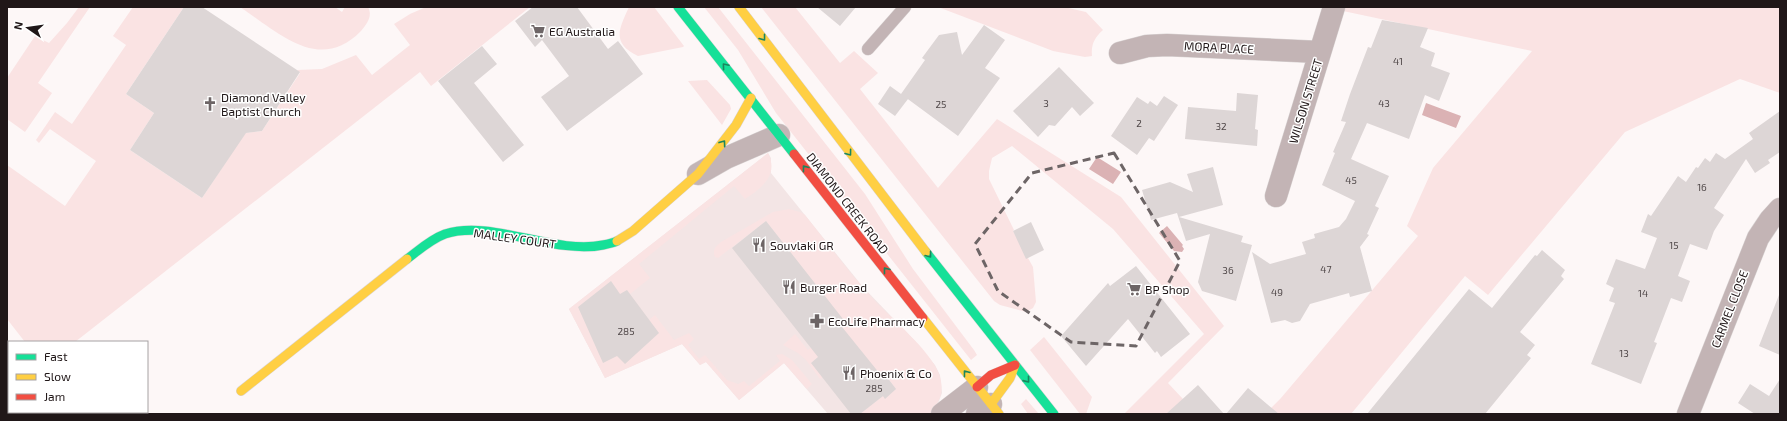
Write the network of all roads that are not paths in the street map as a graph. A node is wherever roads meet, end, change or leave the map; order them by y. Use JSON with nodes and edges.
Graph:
{"nodes":[{"id":1,"x":678,"y":7,"type":"edge"},
{"id":2,"x":739,"y":7,"type":"edge"},
{"id":3,"x":904,"y":7,"type":"edge"},
{"id":4,"x":1334,"y":7,"type":"edge"},
{"id":5,"x":868,"y":50,"type":"dead end"},
{"id":6,"x":1319,"y":52,"type":"junction"},
{"id":7,"x":1120,"y":53,"type":"dead end"},
{"id":8,"x":751,"y":98,"type":"junction"},
{"id":9,"x":779,"y":135,"type":"junction"},
{"id":10,"x":698,"y":174,"type":"junction"},
{"id":11,"x":1276,"y":196,"type":"dead end"},
{"id":12,"x":1780,"y":209,"type":"edge"},
{"id":13,"x":1015,"y":365,"type":"junction"},
{"id":14,"x":977,"y":387,"type":"junction"},
{"id":15,"x":241,"y":391,"type":"dead end"},
{"id":16,"x":989,"y":411,"type":"edge"},
{"id":17,"x":942,"y":414,"type":"edge"},
{"id":18,"x":1054,"y":414,"type":"edge"},
{"id":19,"x":1688,"y":414,"type":"edge"}],
"edges":[{"from":8,"to":1,"type":"main road","name":"DIAMOND CREEK ROAD","one_way":true},
{"from":2,"to":13,"type":"main road","one_way":true},
{"from":3,"to":5,"type":"lane"},
{"from":4,"to":6,"type":"street","name":"WILSON STREET"},
{"from":6,"to":7,"type":"street","name":"MORA PLACE"},
{"from":6,"to":11,"type":"street","name":"WILSON STREET"},
{"from":8,"to":9,"type":"main road","name":"DIAMOND CREEK ROAD"},
{"from":10,"to":8,"type":"main road","name":"MALLEY COURT","one_way":true},
{"from":9,"to":10,"type":"street","name":"MALLEY COURT"},
{"from":14,"to":9,"type":"main road","name":"DIAMOND CREEK ROAD","one_way":true},
{"from":10,"to":15,"type":"main road","name":"MALLEY COURT"},
{"from":12,"to":19,"type":"street","name":"CARMEL CLOSE"},
{"from":13,"to":14,"type":"main road"},
{"from":13,"to":16,"type":"main road"},
{"from":13,"to":18,"type":"main road","one_way":true},
{"from":14,"to":16,"type":"main road","name":"DIAMOND CREEK ROAD"},
{"from":14,"to":17,"type":"street"}]}
